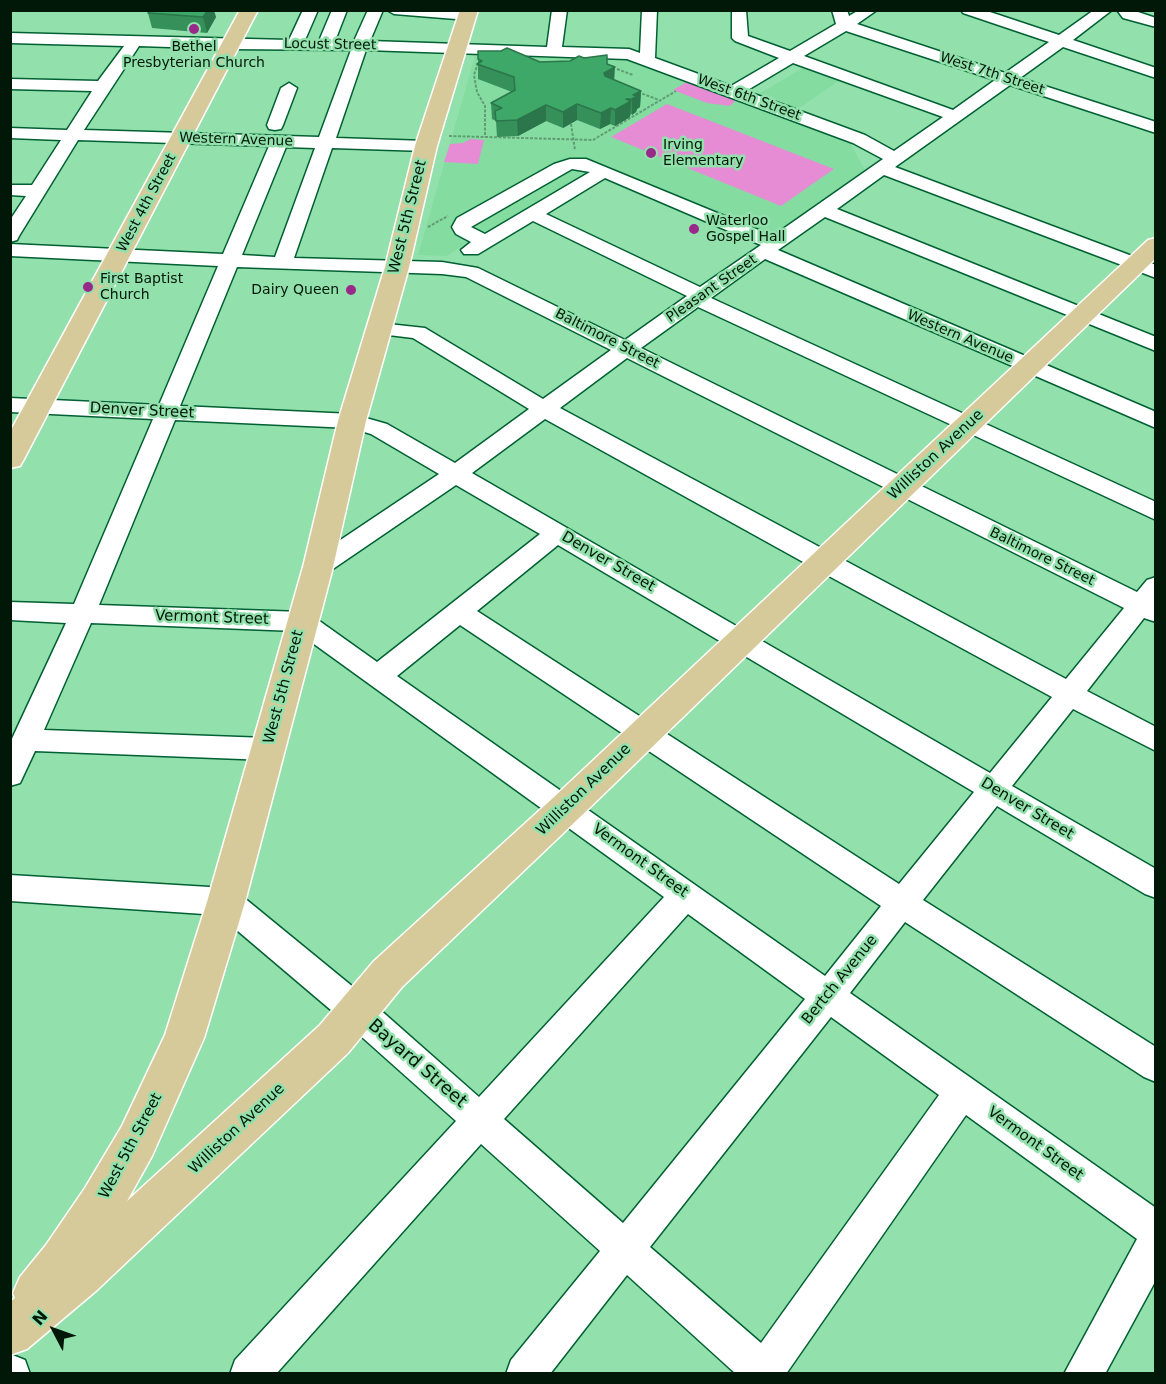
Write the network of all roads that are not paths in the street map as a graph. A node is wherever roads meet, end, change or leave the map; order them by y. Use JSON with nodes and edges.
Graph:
{"nodes":[{"id":1,"x":249,"y":10,"type":"edge"},
{"id":2,"x":311,"y":10,"type":"edge"},
{"id":3,"x":340,"y":10,"type":"edge"},
{"id":4,"x":376,"y":10,"type":"edge"},
{"id":5,"x":394,"y":10,"type":"edge"},
{"id":6,"x":560,"y":10,"type":"edge"},
{"id":7,"x":650,"y":10,"type":"edge"},
{"id":8,"x":739,"y":10,"type":"edge"},
{"id":9,"x":870,"y":10,"type":"edge"},
{"id":10,"x":968,"y":10,"type":"edge"},
{"id":11,"x":1105,"y":10,"type":"edge"},
{"id":12,"x":1124,"y":10,"type":"edge"},
{"id":13,"x":469,"y":13,"type":"edge"},
{"id":14,"x":842,"y":18,"type":"edge"},
{"id":15,"x":1155,"y":23,"type":"edge"},
{"id":16,"x":10,"y":38,"type":"edge"},
{"id":17,"x":134,"y":42,"type":"junction"},
{"id":18,"x":1060,"y":43,"type":"junction"},
{"id":19,"x":230,"y":44,"type":"junction"},
{"id":20,"x":295,"y":45,"type":"junction"},
{"id":21,"x":325,"y":45,"type":"junction"},
{"id":22,"x":360,"y":46,"type":"junction"},
{"id":23,"x":459,"y":47,"type":"junction"},
{"id":24,"x":554,"y":51,"type":"junction"},
{"id":25,"x":791,"y":58,"type":"junction"},
{"id":26,"x":647,"y":60,"type":"junction"},
{"id":27,"x":1155,"y":73,"type":"edge"},
{"id":28,"x":1008,"y":79,"type":"junction"},
{"id":29,"x":10,"y":84,"type":"edge"},
{"id":30,"x":103,"y":86,"type":"junction"},
{"id":31,"x":289,"y":88,"type":"dead end"},
{"id":32,"x":733,"y":92,"type":"junction"},
{"id":33,"x":955,"y":116,"type":"junction"},
{"id":34,"x":1155,"y":128,"type":"edge"},
{"id":35,"x":10,"y":133,"type":"edge"},
{"id":36,"x":73,"y":135,"type":"junction"},
{"id":37,"x":280,"y":136,"type":"junction"},
{"id":38,"x":182,"y":138,"type":"junction"},
{"id":39,"x":324,"y":143,"type":"junction"},
{"id":40,"x":426,"y":146,"type":"junction"},
{"id":41,"x":889,"y":163,"type":"junction"},
{"id":42,"x":605,"y":171,"type":"junction"},
{"id":43,"x":10,"y":190,"type":"edge"},
{"id":44,"x":39,"y":191,"type":"junction"},
{"id":45,"x":824,"y":210,"type":"junction"},
{"id":46,"x":532,"y":214,"type":"junction"},
{"id":47,"x":10,"y":237,"type":"edge"},
{"id":48,"x":486,"y":242,"type":"junction"},
{"id":49,"x":771,"y":248,"type":"junction"},
{"id":50,"x":10,"y":250,"type":"edge"},
{"id":51,"x":120,"y":255,"type":"junction"},
{"id":52,"x":230,"y":260,"type":"junction"},
{"id":53,"x":1149,"y":260,"type":"edge"},
{"id":54,"x":282,"y":263,"type":"junction"},
{"id":55,"x":397,"y":267,"type":"junction"},
{"id":56,"x":442,"y":268,"type":"junction"},
{"id":57,"x":700,"y":298,"type":"junction"},
{"id":58,"x":1083,"y":315,"type":"junction"},
{"id":59,"x":379,"y":329,"type":"junction"},
{"id":60,"x":1155,"y":345,"type":"edge"},
{"id":61,"x":626,"y":349,"type":"junction"},
{"id":62,"x":1029,"y":367,"type":"junction"},
{"id":63,"x":10,"y":405,"type":"edge"},
{"id":64,"x":40,"y":406,"type":"junction"},
{"id":65,"x":544,"y":409,"type":"junction"},
{"id":66,"x":169,"y":412,"type":"junction"},
{"id":67,"x":352,"y":421,"type":"junction"},
{"id":68,"x":1155,"y":421,"type":"edge"},
{"id":69,"x":969,"y":423,"type":"junction"},
{"id":70,"x":10,"y":459,"type":"edge"},
{"id":71,"x":457,"y":473,"type":"junction"},
{"id":72,"x":901,"y":487,"type":"junction"},
{"id":73,"x":1155,"y":512,"type":"edge"},
{"id":74,"x":558,"y":533,"type":"junction"},
{"id":75,"x":823,"y":562,"type":"junction"},
{"id":76,"x":318,"y":567,"type":"junction"},
{"id":77,"x":1150,"y":602,"type":"edge"},
{"id":78,"x":10,"y":611,"type":"edge"},
{"id":79,"x":459,"y":612,"type":"junction"},
{"id":80,"x":83,"y":614,"type":"junction"},
{"id":81,"x":302,"y":622,"type":"junction"},
{"id":82,"x":741,"y":641,"type":"junction"},
{"id":83,"x":378,"y":676,"type":"junction"},
{"id":84,"x":1069,"y":695,"type":"junction"},
{"id":85,"x":645,"y":733,"type":"junction"},
{"id":86,"x":26,"y":740,"type":"junction"},
{"id":87,"x":1155,"y":740,"type":"edge"},
{"id":88,"x":267,"y":749,"type":"junction"},
{"id":89,"x":10,"y":775,"type":"edge"},
{"id":90,"x":993,"y":789,"type":"junction"},
{"id":91,"x":566,"y":808,"type":"junction"},
{"id":92,"x":1155,"y":885,"type":"edge"},
{"id":93,"x":10,"y":888,"type":"edge"},
{"id":94,"x":686,"y":894,"type":"junction"},
{"id":95,"x":226,"y":902,"type":"junction"},
{"id":96,"x":902,"y":903,"type":"junction"},
{"id":97,"x":828,"y":996,"type":"junction"},
{"id":98,"x":357,"y":1011,"type":"junction"},
{"id":99,"x":1155,"y":1066,"type":"edge"},
{"id":100,"x":962,"y":1091,"type":"junction"},
{"id":101,"x":480,"y":1120,"type":"junction"},
{"id":102,"x":1155,"y":1230,"type":"edge"},
{"id":103,"x":1155,"y":1242,"type":"edge"},
{"id":104,"x":625,"y":1248,"type":"junction"},
{"id":105,"x":10,"y":1324,"type":"edge"},
{"id":106,"x":10,"y":1332,"type":"edge"},
{"id":107,"x":765,"y":1373,"type":"edge"},
{"id":108,"x":249,"y":1374,"type":"edge"},
{"id":109,"x":525,"y":1374,"type":"edge"},
{"id":110,"x":1083,"y":1374,"type":"edge"}],
"edges":[{"from":1,"to":19,"type":"main road","name":"West 4th Street"},
{"from":2,"to":20,"type":"street"},
{"from":3,"to":21,"type":"street"},
{"from":4,"to":22,"type":"street"},
{"from":5,"to":13,"type":"street"},
{"from":6,"to":24,"type":"street"},
{"from":7,"to":26,"type":"street"},
{"from":8,"to":25,"type":"street"},
{"from":9,"to":14,"type":"street"},
{"from":10,"to":18,"type":"street"},
{"from":11,"to":18,"type":"street","name":"Pleasant Street"},
{"from":12,"to":15,"type":"street"},
{"from":13,"to":23,"type":"main road","name":"West 5th Street"},
{"from":14,"to":25,"type":"street"},
{"from":14,"to":28,"type":"street","name":"West 7th Street"},
{"from":16,"to":17,"type":"street","name":"Locust Street"},
{"from":17,"to":19,"type":"street","name":"Locust Street"},
{"from":17,"to":30,"type":"street"},
{"from":18,"to":27,"type":"street"},
{"from":18,"to":28,"type":"street","name":"Pleasant Street"},
{"from":19,"to":20,"type":"street","name":"Locust Street"},
{"from":19,"to":38,"type":"main road","name":"West 4th Street"},
{"from":20,"to":21,"type":"street","name":"Locust Street"},
{"from":21,"to":22,"type":"street","name":"Locust Street"},
{"from":22,"to":23,"type":"street","name":"Locust Street"},
{"from":22,"to":39,"type":"street"},
{"from":23,"to":24,"type":"street","name":"Locust Street"},
{"from":23,"to":40,"type":"main road","name":"West 5th Street"},
{"from":24,"to":26,"type":"street","name":"Locust Street"},
{"from":25,"to":32,"type":"street"},
{"from":25,"to":33,"type":"street"},
{"from":26,"to":32,"type":"street","name":"West 6th Street"},
{"from":28,"to":33,"type":"street","name":"Pleasant Street"},
{"from":28,"to":34,"type":"street","name":"West 7th Street"},
{"from":29,"to":30,"type":"street"},
{"from":30,"to":36,"type":"street"},
{"from":31,"to":37,"type":"street"},
{"from":32,"to":41,"type":"street","name":"West 6th Street"},
{"from":33,"to":41,"type":"street","name":"Pleasant Street"},
{"from":35,"to":36,"type":"street","name":"Western Avenue"},
{"from":36,"to":38,"type":"street","name":"Western Avenue"},
{"from":36,"to":44,"type":"street"},
{"from":37,"to":38,"type":"street","name":"Western Avenue"},
{"from":37,"to":39,"type":"street","name":"Western Avenue"},
{"from":37,"to":52,"type":"street"},
{"from":38,"to":51,"type":"main road","name":"West 4th Street"},
{"from":39,"to":40,"type":"street","name":"Western Avenue"},
{"from":39,"to":54,"type":"street"},
{"from":40,"to":55,"type":"main road","name":"West 5th Street"},
{"from":41,"to":45,"type":"street","name":"Pleasant Street"},
{"from":41,"to":53,"type":"street","name":"West 6th Street"},
{"from":42,"to":46,"type":"street"},
{"from":42,"to":48,"type":"street","name":"Western Avenue"},
{"from":42,"to":49,"type":"street","name":"Western Avenue"},
{"from":43,"to":44,"type":"street"},
{"from":44,"to":47,"type":"street"},
{"from":45,"to":49,"type":"street","name":"Pleasant Street"},
{"from":45,"to":58,"type":"street"},
{"from":46,"to":48,"type":"street"},
{"from":46,"to":57,"type":"street"},
{"from":48,"to":56,"type":"street"},
{"from":49,"to":57,"type":"street","name":"Pleasant Street"},
{"from":49,"to":62,"type":"street","name":"Western Avenue"},
{"from":50,"to":51,"type":"street","name":"Baltimore Street"},
{"from":51,"to":52,"type":"street","name":"Baltimore Street"},
{"from":51,"to":64,"type":"main road","name":"West 4th Street"},
{"from":52,"to":54,"type":"street","name":"Baltimore Street"},
{"from":52,"to":66,"type":"street"},
{"from":53,"to":58,"type":"main road","name":"Williston Avenue"},
{"from":54,"to":55,"type":"street","name":"Baltimore Street"},
{"from":55,"to":56,"type":"street","name":"Baltimore Street"},
{"from":55,"to":59,"type":"main road","name":"West 5th Street"},
{"from":56,"to":61,"type":"street","name":"Baltimore Street"},
{"from":57,"to":61,"type":"street","name":"Pleasant Street"},
{"from":57,"to":69,"type":"street"},
{"from":58,"to":60,"type":"street"},
{"from":58,"to":62,"type":"main road","name":"Williston Avenue"},
{"from":59,"to":65,"type":"street"},
{"from":59,"to":67,"type":"main road","name":"West 5th Street"},
{"from":61,"to":65,"type":"street","name":"Pleasant Street"},
{"from":61,"to":72,"type":"street","name":"Baltimore Street"},
{"from":62,"to":68,"type":"street","name":"Western Avenue"},
{"from":62,"to":69,"type":"main road","name":"Williston Avenue"},
{"from":63,"to":64,"type":"street","name":"Denver Street"},
{"from":64,"to":66,"type":"street","name":"Denver Street"},
{"from":64,"to":70,"type":"main road","name":"West 4th Street"},
{"from":65,"to":71,"type":"street","name":"Pleasant Street"},
{"from":65,"to":75,"type":"street"},
{"from":66,"to":67,"type":"street","name":"Denver Street"},
{"from":66,"to":80,"type":"street"},
{"from":67,"to":71,"type":"street","name":"Denver Street"},
{"from":67,"to":76,"type":"main road","name":"West 5th Street"},
{"from":69,"to":72,"type":"main road","name":"Williston Avenue"},
{"from":69,"to":73,"type":"street"},
{"from":71,"to":74,"type":"street","name":"Denver Street"},
{"from":71,"to":76,"type":"street","name":"Pleasant Street"},
{"from":72,"to":75,"type":"main road","name":"Williston Avenue"},
{"from":72,"to":77,"type":"street","name":"Baltimore Street"},
{"from":74,"to":79,"type":"street"},
{"from":74,"to":82,"type":"street","name":"Denver Street"},
{"from":75,"to":82,"type":"main road","name":"Williston Avenue"},
{"from":75,"to":84,"type":"street"},
{"from":76,"to":81,"type":"main road","name":"West 5th Street"},
{"from":77,"to":84,"type":"street","name":"Bertch Avenue"},
{"from":78,"to":80,"type":"street","name":"Vermont Street"},
{"from":79,"to":83,"type":"street"},
{"from":79,"to":85,"type":"street"},
{"from":80,"to":81,"type":"street","name":"Vermont Street"},
{"from":80,"to":86,"type":"street"},
{"from":81,"to":83,"type":"street","name":"Vermont Street"},
{"from":81,"to":88,"type":"main road","name":"West 5th Street"},
{"from":82,"to":85,"type":"main road","name":"Williston Avenue"},
{"from":82,"to":90,"type":"street","name":"Denver Street"},
{"from":83,"to":91,"type":"street","name":"Vermont Street"},
{"from":84,"to":87,"type":"street"},
{"from":84,"to":90,"type":"street","name":"Bertch Avenue"},
{"from":85,"to":91,"type":"main road","name":"Williston Avenue"},
{"from":85,"to":96,"type":"street"},
{"from":86,"to":88,"type":"street"},
{"from":86,"to":89,"type":"street"},
{"from":88,"to":95,"type":"main road","name":"West 5th Street"},
{"from":90,"to":92,"type":"street","name":"Denver Street"},
{"from":90,"to":96,"type":"street","name":"Bertch Avenue"},
{"from":91,"to":94,"type":"street","name":"Vermont Street"},
{"from":91,"to":98,"type":"main road","name":"Williston Avenue"},
{"from":93,"to":95,"type":"street"},
{"from":94,"to":97,"type":"street","name":"Vermont Street"},
{"from":94,"to":101,"type":"street"},
{"from":95,"to":98,"type":"street","name":"Bayard Street"},
{"from":95,"to":105,"type":"main road","name":"West 5th Street"},
{"from":96,"to":97,"type":"street","name":"Bertch Avenue"},
{"from":96,"to":99,"type":"street"},
{"from":97,"to":100,"type":"street","name":"Vermont Street"},
{"from":97,"to":104,"type":"street","name":"Bertch Avenue"},
{"from":98,"to":101,"type":"street","name":"Bayard Street"},
{"from":98,"to":106,"type":"main road","name":"Williston Avenue"},
{"from":100,"to":102,"type":"street","name":"Vermont Street"},
{"from":100,"to":107,"type":"street"},
{"from":101,"to":104,"type":"street","name":"Bayard Street"},
{"from":101,"to":108,"type":"street"},
{"from":103,"to":110,"type":"street"},
{"from":104,"to":107,"type":"street","name":"Bayard Street"},
{"from":104,"to":109,"type":"street","name":"Bertch Avenue"}]}
